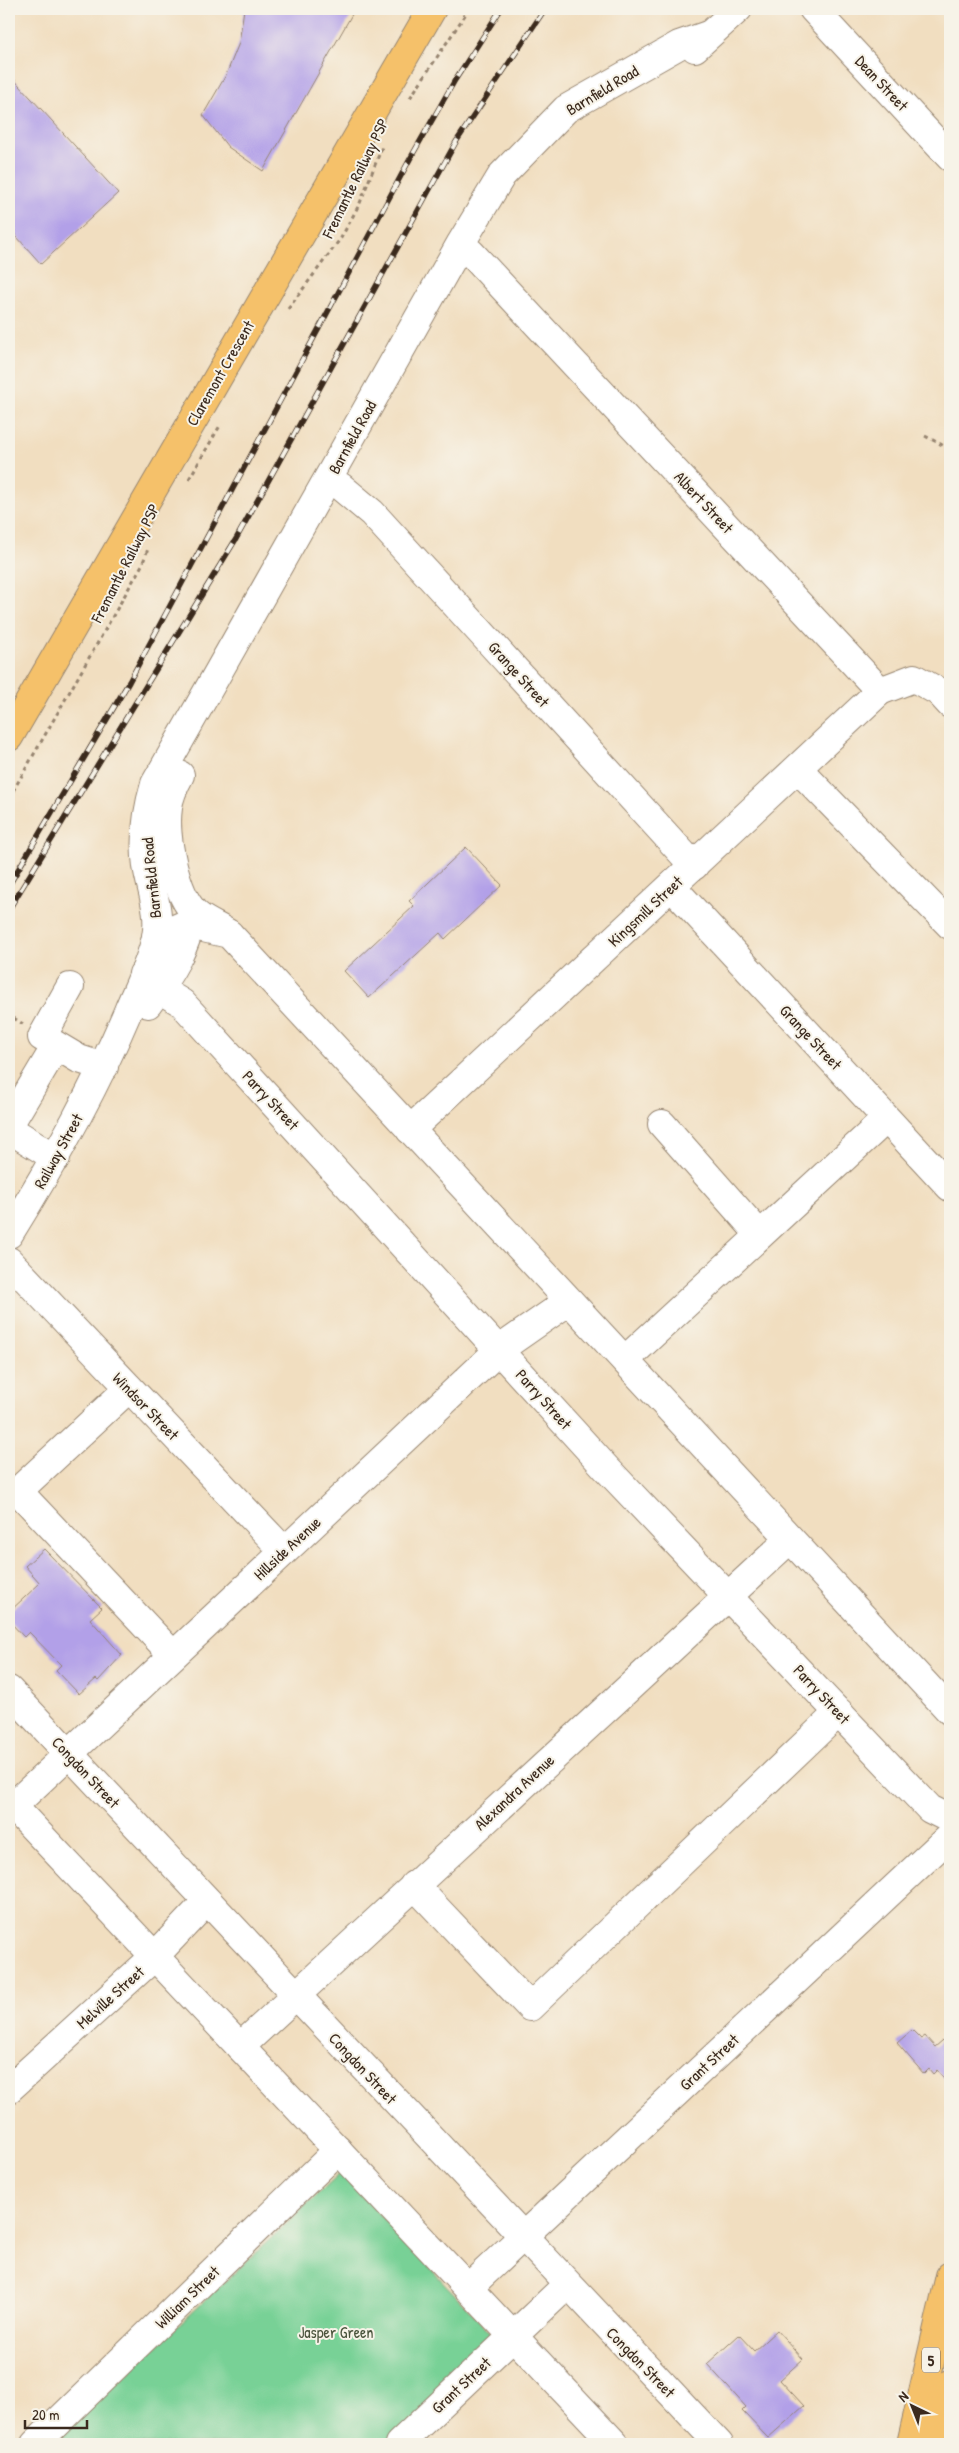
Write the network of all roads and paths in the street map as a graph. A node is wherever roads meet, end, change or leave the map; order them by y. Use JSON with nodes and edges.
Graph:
{"nodes":[{"id":1,"x":432,"y":9,"type":"edge"},
{"id":2,"x":469,"y":9,"type":"edge"},
{"id":3,"x":738,"y":9,"type":"edge"},
{"id":4,"x":813,"y":9,"type":"edge"},
{"id":5,"x":708,"y":35,"type":"junction"},
{"id":6,"x":409,"y":100,"type":"dead end"},
{"id":7,"x":382,"y":146,"type":"dead end"},
{"id":8,"x":950,"y":157,"type":"edge"},
{"id":9,"x":471,"y":254,"type":"junction"},
{"id":10,"x":286,"y":311,"type":"dead end"},
{"id":11,"x":224,"y":419,"type":"dead end"},
{"id":12,"x":924,"y":436,"type":"dead end"},
{"id":13,"x":950,"y":449,"type":"edge"},
{"id":14,"x":184,"y":486,"type":"dead end"},
{"id":15,"x":341,"y":487,"type":"junction"},
{"id":16,"x":150,"y":544,"type":"dead end"},
{"id":17,"x":880,"y":691,"type":"junction"},
{"id":18,"x":950,"y":704,"type":"edge"},
{"id":19,"x":11,"y":726,"type":"edge"},
{"id":20,"x":798,"y":769,"type":"junction"},
{"id":21,"x":9,"y":798,"type":"edge"},
{"id":22,"x":694,"y":866,"type":"junction"},
{"id":23,"x":672,"y":887,"type":"junction"},
{"id":24,"x":192,"y":916,"type":"junction"},
{"id":25,"x":950,"y":925,"type":"edge"},
{"id":26,"x":156,"y":937,"type":"junction"},
{"id":27,"x":151,"y":982,"type":"junction"},
{"id":28,"x":70,"y":987,"type":"dead end"},
{"id":29,"x":9,"y":995,"type":"edge"},
{"id":30,"x":49,"y":1041,"type":"junction"},
{"id":31,"x":104,"y":1067,"type":"junction"},
{"id":32,"x":886,"y":1119,"type":"junction"},
{"id":33,"x":662,"y":1124,"type":"dead end"},
{"id":34,"x":9,"y":1127,"type":"edge"},
{"id":35,"x":410,"y":1130,"type":"junction"},
{"id":36,"x":56,"y":1158,"type":"junction"},
{"id":37,"x":950,"y":1188,"type":"edge"},
{"id":38,"x":9,"y":1234,"type":"edge"},
{"id":39,"x":760,"y":1235,"type":"junction"},
{"id":40,"x":9,"y":1261,"type":"edge"},
{"id":41,"x":569,"y":1302,"type":"junction"},
{"id":42,"x":500,"y":1349,"type":"junction"},
{"id":43,"x":625,"y":1360,"type":"junction"},
{"id":44,"x":129,"y":1388,"type":"junction"},
{"id":45,"x":790,"y":1539,"type":"junction"},
{"id":46,"x":284,"y":1551,"type":"junction"},
{"id":47,"x":728,"y":1595,"type":"junction"},
{"id":48,"x":173,"y":1655,"type":"junction"},
{"id":49,"x":9,"y":1690,"type":"edge"},
{"id":50,"x":950,"y":1711,"type":"edge"},
{"id":51,"x":839,"y":1712,"type":"junction"},
{"id":52,"x":69,"y":1754,"type":"junction"},
{"id":53,"x":11,"y":1804,"type":"edge"},
{"id":54,"x":950,"y":1819,"type":"edge"},
{"id":55,"x":950,"y":1836,"type":"edge"},
{"id":56,"x":414,"y":1885,"type":"junction"},
{"id":57,"x":207,"y":1901,"type":"junction"},
{"id":58,"x":155,"y":1956,"type":"junction"},
{"id":59,"x":296,"y":1996,"type":"junction"},
{"id":60,"x":240,"y":2047,"type":"junction"},
{"id":61,"x":9,"y":2089,"type":"edge"},
{"id":62,"x":338,"y":2150,"type":"junction"},
{"id":63,"x":522,"y":2237,"type":"junction"},
{"id":64,"x":950,"y":2276,"type":"edge"},
{"id":65,"x":567,"y":2285,"type":"junction"},
{"id":66,"x":468,"y":2288,"type":"junction"},
{"id":67,"x":514,"y":2336,"type":"junction"},
{"id":68,"x":950,"y":2384,"type":"edge"},
{"id":69,"x":35,"y":2444,"type":"edge"},
{"id":70,"x":399,"y":2444,"type":"edge"},
{"id":71,"x":615,"y":2444,"type":"edge"},
{"id":72,"x":719,"y":2444,"type":"edge"},
{"id":73,"x":911,"y":2444,"type":"edge"},
{"id":74,"x":936,"y":2444,"type":"edge"}],
"edges":[{"from":1,"to":19,"type":"main road","name":"Claremont Crescent"},
{"from":2,"to":6,"type":"path"},
{"from":3,"to":5,"type":"street","name":"Barnfield Road"},
{"from":4,"to":8,"type":"street","name":"Dean Street"},
{"from":5,"to":9,"type":"street","name":"Barnfield Road"},
{"from":5,"to":26,"type":"street","name":"Barnfield Road"},
{"from":7,"to":10,"type":"path","name":"Fremantle Railway PSP"},
{"from":9,"to":15,"type":"street","name":"Barnfield Road"},
{"from":9,"to":17,"type":"street","name":"Albert Street"},
{"from":11,"to":14,"type":"path"},
{"from":12,"to":13,"type":"path"},
{"from":15,"to":22,"type":"street","name":"Grange Street"},
{"from":15,"to":24,"type":"street","name":"Barnfield Road"},
{"from":16,"to":21,"type":"path","name":"Fremantle Railway PSP"},
{"from":17,"to":18,"type":"street"},
{"from":17,"to":20,"type":"street","name":"Kingsmill Street"},
{"from":20,"to":22,"type":"street","name":"Kingsmill Street"},
{"from":20,"to":25,"type":"street"},
{"from":22,"to":23,"type":"street","name":"Kingsmill Street"},
{"from":23,"to":32,"type":"street","name":"Grange Street"},
{"from":23,"to":35,"type":"street","name":"Kingsmill Street"},
{"from":24,"to":26,"type":"street"},
{"from":24,"to":27,"type":"street","name":"Railway Street"},
{"from":24,"to":35,"type":"street"},
{"from":26,"to":27,"type":"street","name":"Railway Street"},
{"from":27,"to":31,"type":"street","name":"Railway Street"},
{"from":27,"to":42,"type":"street","name":"Parry Street"},
{"from":28,"to":30,"type":"street"},
{"from":29,"to":30,"type":"path"},
{"from":30,"to":31,"type":"street"},
{"from":30,"to":34,"type":"street"},
{"from":31,"to":36,"type":"street","name":"Railway Street"},
{"from":32,"to":37,"type":"street","name":"Grange Street"},
{"from":32,"to":39,"type":"street"},
{"from":33,"to":39,"type":"street"},
{"from":34,"to":36,"type":"street"},
{"from":35,"to":41,"type":"street"},
{"from":36,"to":38,"type":"street","name":"Railway Street"},
{"from":39,"to":43,"type":"street"},
{"from":40,"to":44,"type":"street","name":"Windsor Street"},
{"from":41,"to":42,"type":"street","name":"Hillside Avenue"},
{"from":41,"to":43,"type":"street"},
{"from":42,"to":46,"type":"street","name":"Hillside Avenue"},
{"from":42,"to":47,"type":"street","name":"Parry Street"},
{"from":43,"to":45,"type":"street"},
{"from":44,"to":46,"type":"street","name":"Windsor Street"},
{"from":44,"to":48,"type":"street"},
{"from":45,"to":47,"type":"street","name":"Alexandra Avenue"},
{"from":45,"to":50,"type":"street"},
{"from":46,"to":48,"type":"street","name":"Hillside Avenue"},
{"from":47,"to":51,"type":"street","name":"Parry Street"},
{"from":47,"to":56,"type":"street","name":"Alexandra Avenue"},
{"from":48,"to":52,"type":"street","name":"Hillside Avenue"},
{"from":49,"to":52,"type":"street","name":"Congdon Street"},
{"from":51,"to":54,"type":"street","name":"Parry Street"},
{"from":51,"to":56,"type":"street"},
{"from":52,"to":53,"type":"street","name":"Hillside Avenue"},
{"from":52,"to":57,"type":"street","name":"Congdon Street"},
{"from":53,"to":58,"type":"street"},
{"from":55,"to":63,"type":"street","name":"Grant Street"},
{"from":56,"to":59,"type":"street","name":"Alexandra Avenue"},
{"from":57,"to":58,"type":"street","name":"Melville Street"},
{"from":57,"to":59,"type":"street","name":"Congdon Street"},
{"from":58,"to":60,"type":"street"},
{"from":58,"to":61,"type":"street","name":"Melville Street"},
{"from":59,"to":60,"type":"street","name":"Alexandra Avenue"},
{"from":59,"to":63,"type":"street","name":"Congdon Street"},
{"from":60,"to":62,"type":"street"},
{"from":62,"to":66,"type":"street"},
{"from":62,"to":69,"type":"street","name":"William Street"},
{"from":63,"to":65,"type":"street","name":"Congdon Street"},
{"from":63,"to":66,"type":"street","name":"Grant Street"},
{"from":64,"to":73,"type":"main road","number":"5"},
{"from":65,"to":67,"type":"street","name":"Grant Street"},
{"from":65,"to":72,"type":"street","name":"Congdon Street"},
{"from":66,"to":67,"type":"street"},
{"from":67,"to":70,"type":"street","name":"Grant Street"},
{"from":67,"to":71,"type":"street"},
{"from":68,"to":74,"type":"main road","number":"5"}]}
